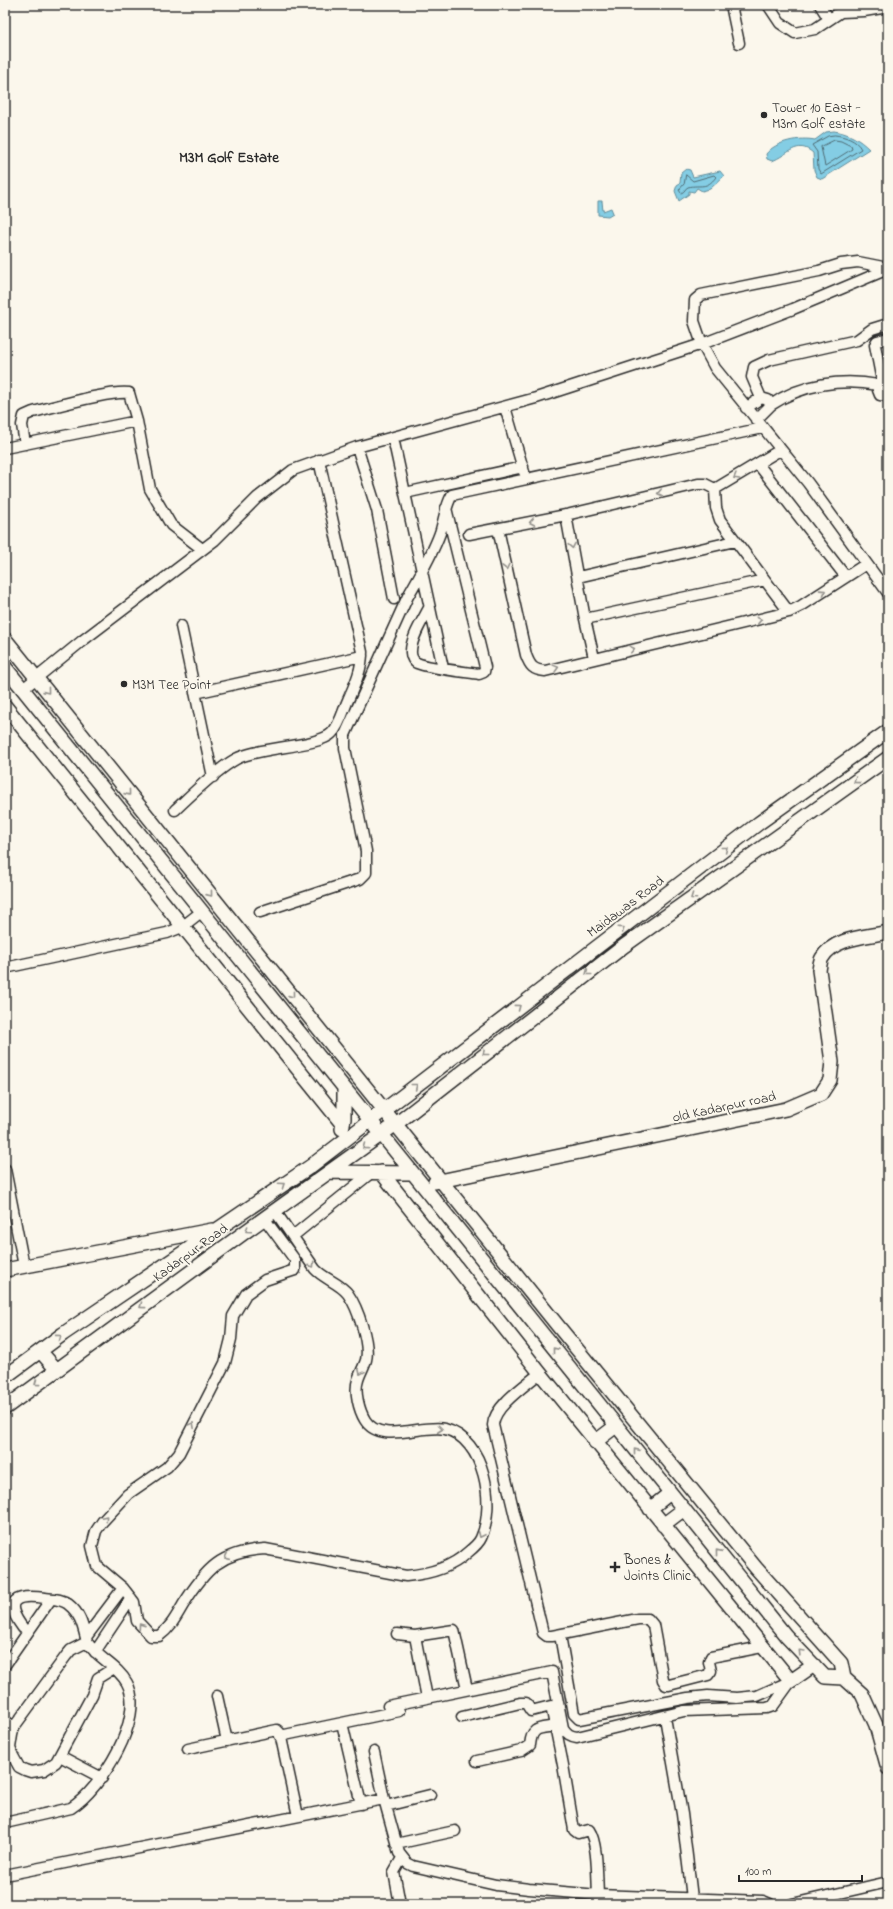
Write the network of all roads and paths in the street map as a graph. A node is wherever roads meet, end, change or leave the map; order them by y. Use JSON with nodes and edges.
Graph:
{"nodes":[{"id":1,"x":731,"y":5,"type":"edge"},
{"id":2,"x":768,"y":5,"type":"edge"},
{"id":3,"x":820,"y":5,"type":"edge"},
{"id":4,"x":851,"y":5,"type":"edge"},
{"id":5,"x":888,"y":7,"type":"edge"},
{"id":6,"x":841,"y":12,"type":"junction"},
{"id":7,"x":829,"y":19,"type":"junction"},
{"id":8,"x":739,"y":43,"type":"dead end"},
{"id":9,"x":888,"y":268,"type":"edge"},
{"id":10,"x":888,"y":324,"type":"edge"},
{"id":11,"x":888,"y":338,"type":"edge"},
{"id":12,"x":702,"y":344,"type":"junction"},
{"id":13,"x":883,"y":382,"type":"edge"},
{"id":14,"x":888,"y":396,"type":"edge"},
{"id":15,"x":761,"y":398,"type":"junction"},
{"id":16,"x":771,"y":405,"type":"junction"},
{"id":17,"x":504,"y":407,"type":"junction"},
{"id":18,"x":746,"y":408,"type":"junction"},
{"id":19,"x":756,"y":420,"type":"junction"},
{"id":20,"x":137,"y":421,"type":"junction"},
{"id":21,"x":763,"y":428,"type":"junction"},
{"id":22,"x":393,"y":438,"type":"junction"},
{"id":23,"x":25,"y":444,"type":"junction"},
{"id":24,"x":357,"y":447,"type":"junction"},
{"id":25,"x":5,"y":448,"type":"edge"},
{"id":26,"x":780,"y":450,"type":"junction"},
{"id":27,"x":319,"y":460,"type":"junction"},
{"id":28,"x":758,"y":464,"type":"junction"},
{"id":29,"x":523,"y":467,"type":"junction"},
{"id":30,"x":525,"y":479,"type":"junction"},
{"id":31,"x":715,"y":489,"type":"junction"},
{"id":32,"x":405,"y":492,"type":"junction"},
{"id":33,"x":446,"y":508,"type":"junction"},
{"id":34,"x":566,"y":515,"type":"junction"},
{"id":35,"x":498,"y":528,"type":"junction"},
{"id":36,"x":469,"y":534,"type":"dead end"},
{"id":37,"x":735,"y":541,"type":"junction"},
{"id":38,"x":202,"y":549,"type":"junction"},
{"id":39,"x":866,"y":564,"type":"junction"},
{"id":40,"x":422,"y":571,"type":"junction"},
{"id":41,"x":578,"y":577,"type":"junction"},
{"id":42,"x":846,"y":577,"type":"junction"},
{"id":43,"x":765,"y":580,"type":"junction"},
{"id":44,"x":888,"y":593,"type":"edge"},
{"id":45,"x":394,"y":599,"type":"dead end"},
{"id":46,"x":429,"y":608,"type":"junction"},
{"id":47,"x":789,"y":612,"type":"junction"},
{"id":48,"x":584,"y":619,"type":"junction"},
{"id":49,"x":181,"y":626,"type":"dead end"},
{"id":50,"x":5,"y":639,"type":"edge"},
{"id":51,"x":362,"y":656,"type":"junction"},
{"id":52,"x":594,"y":658,"type":"junction"},
{"id":53,"x":5,"y":667,"type":"edge"},
{"id":54,"x":443,"y":668,"type":"junction"},
{"id":55,"x":37,"y":678,"type":"junction"},
{"id":56,"x":23,"y":689,"type":"junction"},
{"id":57,"x":195,"y":693,"type":"junction"},
{"id":58,"x":5,"y":706,"type":"edge"},
{"id":59,"x":888,"y":731,"type":"edge"},
{"id":60,"x":888,"y":758,"type":"edge"},
{"id":61,"x":213,"y":777,"type":"junction"},
{"id":62,"x":175,"y":810,"type":"dead end"},
{"id":63,"x":201,"y":912,"type":"junction"},
{"id":64,"x":260,"y":912,"type":"dead end"},
{"id":65,"x":182,"y":927,"type":"junction"},
{"id":66,"x":888,"y":932,"type":"edge"},
{"id":67,"x":5,"y":968,"type":"edge"},
{"id":68,"x":344,"y":1089,"type":"junction"},
{"id":69,"x":384,"y":1110,"type":"junction"},
{"id":70,"x":371,"y":1120,"type":"junction"},
{"id":71,"x":396,"y":1124,"type":"junction"},
{"id":72,"x":343,"y":1125,"type":"junction"},
{"id":73,"x":381,"y":1135,"type":"junction"},
{"id":74,"x":333,"y":1149,"type":"junction"},
{"id":75,"x":5,"y":1169,"type":"edge"},
{"id":76,"x":330,"y":1172,"type":"junction"},
{"id":77,"x":377,"y":1172,"type":"junction"},
{"id":78,"x":412,"y":1173,"type":"junction"},
{"id":79,"x":442,"y":1180,"type":"junction"},
{"id":80,"x":422,"y":1186,"type":"junction"},
{"id":81,"x":269,"y":1215,"type":"junction"},
{"id":82,"x":218,"y":1229,"type":"junction"},
{"id":83,"x":291,"y":1234,"type":"junction"},
{"id":84,"x":24,"y":1266,"type":"junction"},
{"id":85,"x":5,"y":1270,"type":"edge"},
{"id":86,"x":40,"y":1351,"type":"junction"},
{"id":87,"x":56,"y":1369,"type":"junction"},
{"id":88,"x":540,"y":1373,"type":"junction"},
{"id":89,"x":5,"y":1377,"type":"edge"},
{"id":90,"x":5,"y":1408,"type":"edge"},
{"id":91,"x":616,"y":1426,"type":"junction"},
{"id":92,"x":596,"y":1442,"type":"junction"},
{"id":93,"x":670,"y":1493,"type":"junction"},
{"id":94,"x":650,"y":1509,"type":"junction"},
{"id":95,"x":684,"y":1509,"type":"junction"},
{"id":96,"x":663,"y":1525,"type":"junction"},
{"id":97,"x":123,"y":1588,"type":"junction"},
{"id":98,"x":131,"y":1598,"type":"junction"},
{"id":99,"x":51,"y":1599,"type":"junction"},
{"id":100,"x":23,"y":1628,"type":"dead end"},
{"id":101,"x":397,"y":1634,"type":"dead end"},
{"id":102,"x":560,"y":1635,"type":"junction"},
{"id":103,"x":415,"y":1636,"type":"junction"},
{"id":104,"x":86,"y":1640,"type":"junction"},
{"id":105,"x":762,"y":1646,"type":"junction"},
{"id":106,"x":95,"y":1652,"type":"junction"},
{"id":107,"x":5,"y":1665,"type":"edge"},
{"id":108,"x":814,"y":1665,"type":"junction"},
{"id":109,"x":114,"y":1668,"type":"junction"},
{"id":110,"x":844,"y":1678,"type":"junction"},
{"id":111,"x":791,"y":1681,"type":"junction"},
{"id":112,"x":467,"y":1690,"type":"junction"},
{"id":113,"x":217,"y":1696,"type":"dead end"},
{"id":114,"x":427,"y":1698,"type":"junction"},
{"id":115,"x":399,"y":1711,"type":"dead end"},
{"id":116,"x":348,"y":1715,"type":"dead end"},
{"id":117,"x":462,"y":1716,"type":"dead end"},
{"id":118,"x":5,"y":1721,"type":"edge"},
{"id":119,"x":342,"y":1723,"type":"junction"},
{"id":120,"x":666,"y":1724,"type":"dead end"},
{"id":121,"x":556,"y":1726,"type":"junction"},
{"id":122,"x":14,"y":1727,"type":"junction"},
{"id":123,"x":280,"y":1736,"type":"junction"},
{"id":124,"x":227,"y":1741,"type":"junction"},
{"id":125,"x":188,"y":1749,"type":"dead end"},
{"id":126,"x":374,"y":1752,"type":"dead end"},
{"id":127,"x":60,"y":1756,"type":"junction"},
{"id":128,"x":477,"y":1761,"type":"dead end"},
{"id":129,"x":888,"y":1768,"type":"edge"},
{"id":130,"x":102,"y":1778,"type":"junction"},
{"id":131,"x":430,"y":1795,"type":"dead end"},
{"id":132,"x":385,"y":1802,"type":"junction"},
{"id":133,"x":361,"y":1804,"type":"junction"},
{"id":134,"x":298,"y":1816,"type":"junction"},
{"id":135,"x":5,"y":1823,"type":"edge"},
{"id":136,"x":455,"y":1831,"type":"dead end"},
{"id":137,"x":396,"y":1844,"type":"junction"},
{"id":138,"x":402,"y":1858,"type":"junction"},
{"id":139,"x":5,"y":1875,"type":"edge"},
{"id":140,"x":888,"y":1882,"type":"edge"},
{"id":141,"x":594,"y":1898,"type":"edge"},
{"id":142,"x":692,"y":1898,"type":"junction"},
{"id":143,"x":725,"y":1902,"type":"edge"},
{"id":144,"x":400,"y":1904,"type":"edge"},
{"id":145,"x":770,"y":1904,"type":"edge"},
{"id":146,"x":792,"y":1904,"type":"edge"}],
"edges":[{"from":1,"to":8,"type":"street"},
{"from":2,"to":7,"type":"street"},
{"from":3,"to":7,"type":"street"},
{"from":4,"to":6,"type":"street"},
{"from":5,"to":6,"type":"street"},
{"from":6,"to":7,"type":"street"},
{"from":9,"to":12,"type":"street"},
{"from":9,"to":12,"type":"street"},
{"from":10,"to":15,"type":"street"},
{"from":11,"to":13,"type":"street"},
{"from":12,"to":17,"type":"street"},
{"from":12,"to":18,"type":"street"},
{"from":13,"to":14,"type":"street"},
{"from":13,"to":16,"type":"street"},
{"from":15,"to":16,"type":"street"},
{"from":15,"to":18,"type":"street"},
{"from":16,"to":19,"type":"street"},
{"from":17,"to":22,"type":"street"},
{"from":17,"to":29,"type":"street"},
{"from":18,"to":19,"type":"street"},
{"from":19,"to":21,"type":"street"},
{"from":20,"to":23,"type":"street"},
{"from":20,"to":23,"type":"street"},
{"from":20,"to":38,"type":"street"},
{"from":21,"to":26,"type":"street"},
{"from":21,"to":30,"type":"street"},
{"from":22,"to":24,"type":"street"},
{"from":22,"to":32,"type":"street"},
{"from":23,"to":25,"type":"street"},
{"from":24,"to":27,"type":"street"},
{"from":24,"to":45,"type":"street"},
{"from":26,"to":28,"type":"street"},
{"from":26,"to":39,"type":"street"},
{"from":27,"to":38,"type":"street"},
{"from":27,"to":51,"type":"street"},
{"from":28,"to":31,"type":"street","one_way":true},
{"from":28,"to":42,"type":"street"},
{"from":29,"to":30,"type":"street"},
{"from":29,"to":32,"type":"street"},
{"from":30,"to":33,"type":"street"},
{"from":31,"to":34,"type":"street","one_way":true},
{"from":31,"to":37,"type":"street"},
{"from":32,"to":40,"type":"street"},
{"from":33,"to":40,"type":"street"},
{"from":33,"to":54,"type":"street"},
{"from":34,"to":35,"type":"street","one_way":true},
{"from":34,"to":41,"type":"street","one_way":true},
{"from":35,"to":36,"type":"street"},
{"from":35,"to":52,"type":"street","one_way":true},
{"from":37,"to":41,"type":"street"},
{"from":37,"to":43,"type":"street"},
{"from":38,"to":55,"type":"street"},
{"from":39,"to":42,"type":"street"},
{"from":39,"to":44,"type":"street"},
{"from":40,"to":46,"type":"street"},
{"from":40,"to":64,"type":"street"},
{"from":41,"to":48,"type":"street"},
{"from":47,"to":42,"type":"street","one_way":true},
{"from":43,"to":47,"type":"street"},
{"from":43,"to":48,"type":"street"},
{"from":46,"to":54,"type":"street"},
{"from":46,"to":54,"type":"street"},
{"from":52,"to":47,"type":"street","one_way":true},
{"from":48,"to":52,"type":"street"},
{"from":49,"to":57,"type":"street"},
{"from":50,"to":55,"type":"street"},
{"from":51,"to":57,"type":"street"},
{"from":51,"to":61,"type":"street"},
{"from":53,"to":56,"type":"street"},
{"from":55,"to":56,"type":"street"},
{"from":55,"to":69,"type":"street","one_way":true},
{"from":56,"to":63,"type":"street"},
{"from":57,"to":61,"type":"street"},
{"from":58,"to":65,"type":"street"},
{"from":69,"to":59,"type":"street","name":"Maidawas Road","one_way":true},
{"from":60,"to":71,"type":"street","one_way":true},
{"from":61,"to":62,"type":"street"},
{"from":63,"to":65,"type":"street"},
{"from":63,"to":68,"type":"street"},
{"from":65,"to":67,"type":"street"},
{"from":65,"to":72,"type":"street"},
{"from":66,"to":79,"type":"street","name":"old Kadarpur road"},
{"from":68,"to":70,"type":"street"},
{"from":68,"to":72,"type":"street"},
{"from":69,"to":70,"type":"street","name":"Kadarpur Road"},
{"from":69,"to":71,"type":"street"},
{"from":70,"to":73,"type":"street"},
{"from":70,"to":74,"type":"street","name":"Kadarpur Road"},
{"from":71,"to":73,"type":"street","name":"Kadarpur Road"},
{"from":71,"to":79,"type":"street"},
{"from":72,"to":74,"type":"street"},
{"from":73,"to":76,"type":"street","name":"Kadarpur Road","one_way":true},
{"from":73,"to":78,"type":"street"},
{"from":82,"to":74,"type":"street","name":"Kadarpur Road","one_way":true},
{"from":75,"to":84,"type":"street"},
{"from":76,"to":77,"type":"street"},
{"from":76,"to":81,"type":"street","name":"Kadarpur Road"},
{"from":77,"to":78,"type":"street"},
{"from":77,"to":83,"type":"street"},
{"from":77,"to":88,"type":"street"},
{"from":78,"to":80,"type":"street"},
{"from":79,"to":80,"type":"street","name":"old Kadarpur road"},
{"from":79,"to":110,"type":"street"},
{"from":91,"to":80,"type":"street","one_way":true},
{"from":81,"to":83,"type":"street"},
{"from":81,"to":87,"type":"street","name":"Kadarpur Road","one_way":true},
{"from":97,"to":81,"type":"street","one_way":true},
{"from":82,"to":84,"type":"street"},
{"from":86,"to":82,"type":"street","name":"Kadarpur Road","one_way":true},
{"from":83,"to":98,"type":"street","one_way":true},
{"from":84,"to":85,"type":"street"},
{"from":86,"to":87,"type":"street"},
{"from":86,"to":89,"type":"street","name":"Kadarpur Road"},
{"from":87,"to":90,"type":"street","name":"Kadarpur Road","one_way":true},
{"from":88,"to":92,"type":"street"},
{"from":88,"to":102,"type":"street"},
{"from":91,"to":92,"type":"street"},
{"from":93,"to":91,"type":"street","one_way":true},
{"from":92,"to":94,"type":"street"},
{"from":93,"to":94,"type":"street"},
{"from":93,"to":95,"type":"street"},
{"from":94,"to":96,"type":"street"},
{"from":95,"to":96,"type":"street"},
{"from":108,"to":95,"type":"street","one_way":true},
{"from":96,"to":105,"type":"street"},
{"from":97,"to":98,"type":"street"},
{"from":97,"to":104,"type":"street"},
{"from":98,"to":106,"type":"street"},
{"from":99,"to":100,"type":"street"},
{"from":99,"to":104,"type":"street"},
{"from":99,"to":107,"type":"street"},
{"from":101,"to":103,"type":"street"},
{"from":102,"to":105,"type":"street"},
{"from":102,"to":111,"type":"street"},
{"from":103,"to":112,"type":"street"},
{"from":103,"to":114,"type":"street"},
{"from":104,"to":106,"type":"street"},
{"from":104,"to":122,"type":"street"},
{"from":105,"to":111,"type":"street"},
{"from":106,"to":109,"type":"street"},
{"from":108,"to":110,"type":"street"},
{"from":108,"to":111,"type":"street"},
{"from":109,"to":127,"type":"street"},
{"from":109,"to":130,"type":"street"},
{"from":110,"to":129,"type":"street"},
{"from":111,"to":112,"type":"street"},
{"from":112,"to":114,"type":"street"},
{"from":113,"to":124,"type":"street"},
{"from":114,"to":116,"type":"street"},
{"from":115,"to":119,"type":"street"},
{"from":117,"to":121,"type":"street"},
{"from":118,"to":122,"type":"street"},
{"from":119,"to":123,"type":"street"},
{"from":119,"to":133,"type":"street"},
{"from":120,"to":142,"type":"street"},
{"from":121,"to":128,"type":"street"},
{"from":121,"to":141,"type":"street"},
{"from":122,"to":127,"type":"street"},
{"from":123,"to":124,"type":"street"},
{"from":123,"to":134,"type":"street"},
{"from":124,"to":125,"type":"street"},
{"from":126,"to":132,"type":"street"},
{"from":127,"to":130,"type":"street"},
{"from":130,"to":135,"type":"street"},
{"from":131,"to":132,"type":"street"},
{"from":132,"to":133,"type":"street"},
{"from":132,"to":137,"type":"street"},
{"from":133,"to":134,"type":"street"},
{"from":134,"to":139,"type":"street"},
{"from":136,"to":137,"type":"street"},
{"from":137,"to":138,"type":"street"},
{"from":138,"to":141,"type":"street"},
{"from":138,"to":144,"type":"street"},
{"from":140,"to":146,"type":"street"},
{"from":141,"to":142,"type":"street"},
{"from":142,"to":143,"type":"street"},
{"from":143,"to":145,"type":"street"}]}
